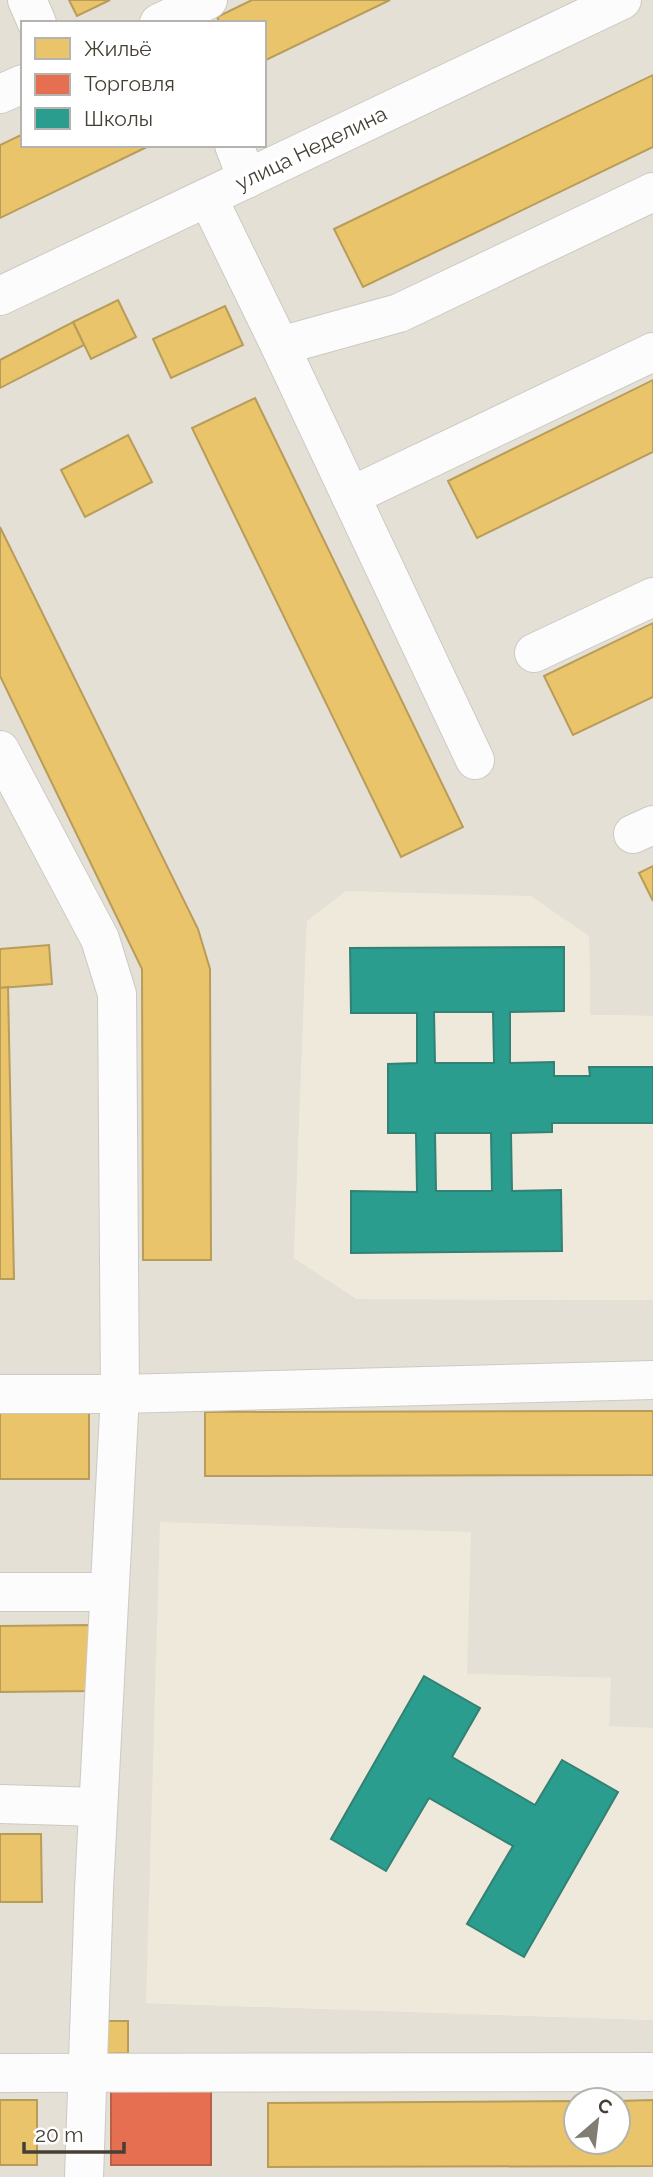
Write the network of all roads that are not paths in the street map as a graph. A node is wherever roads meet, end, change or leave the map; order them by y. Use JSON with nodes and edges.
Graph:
{"nodes":[{"id":1,"x":27,"y":0,"type":"edge"},
{"id":2,"x":622,"y":0,"type":"edge"},
{"id":3,"x":36,"y":21,"type":"edge"},
{"id":4,"x":21,"y":85,"type":"edge"},
{"id":5,"x":0,"y":94,"type":"edge"},
{"id":6,"x":241,"y":162,"type":"edge"},
{"id":7,"x":653,"y":192,"type":"edge"},
{"id":8,"x":208,"y":198,"type":"junction"},
{"id":9,"x":0,"y":296,"type":"edge"},
{"id":10,"x":280,"y":345,"type":"junction"},
{"id":11,"x":653,"y":352,"type":"edge"},
{"id":12,"x":351,"y":496,"type":"junction"},
{"id":13,"x":653,"y":597,"type":"edge"},
{"id":14,"x":534,"y":653,"type":"dead end"},
{"id":15,"x":0,"y":750,"type":"edge"},
{"id":16,"x":475,"y":760,"type":"dead end"},
{"id":17,"x":653,"y":1380,"type":"edge"},
{"id":18,"x":120,"y":1394,"type":"junction"},
{"id":19,"x":0,"y":1395,"type":"edge"},
{"id":20,"x":0,"y":1591,"type":"edge"},
{"id":21,"x":109,"y":1592,"type":"junction"},
{"id":22,"x":0,"y":1804,"type":"edge"},
{"id":23,"x":98,"y":1807,"type":"junction"},
{"id":24,"x":653,"y":2072,"type":"edge"},
{"id":25,"x":0,"y":2073,"type":"edge"},
{"id":26,"x":88,"y":2073,"type":"junction"},
{"id":27,"x":84,"y":2177,"type":"edge"}],
"edges":[{"from":1,"to":3,"type":"street"},
{"from":2,"to":6,"type":"street","name":"улица Неделина"},
{"from":4,"to":5,"type":"street"},
{"from":6,"to":8,"type":"street","name":"улица Неделина"},
{"from":7,"to":10,"type":"street"},
{"from":8,"to":9,"type":"street","name":"улица Неделина"},
{"from":8,"to":10,"type":"street"},
{"from":10,"to":12,"type":"street"},
{"from":11,"to":12,"type":"street"},
{"from":12,"to":16,"type":"street"},
{"from":13,"to":14,"type":"street"},
{"from":15,"to":18,"type":"street"},
{"from":17,"to":18,"type":"street"},
{"from":18,"to":19,"type":"street"},
{"from":18,"to":21,"type":"street"},
{"from":20,"to":21,"type":"street"},
{"from":21,"to":23,"type":"street"},
{"from":22,"to":23,"type":"street"},
{"from":23,"to":26,"type":"street"},
{"from":24,"to":26,"type":"street"},
{"from":25,"to":26,"type":"street"},
{"from":26,"to":27,"type":"street"}]}
